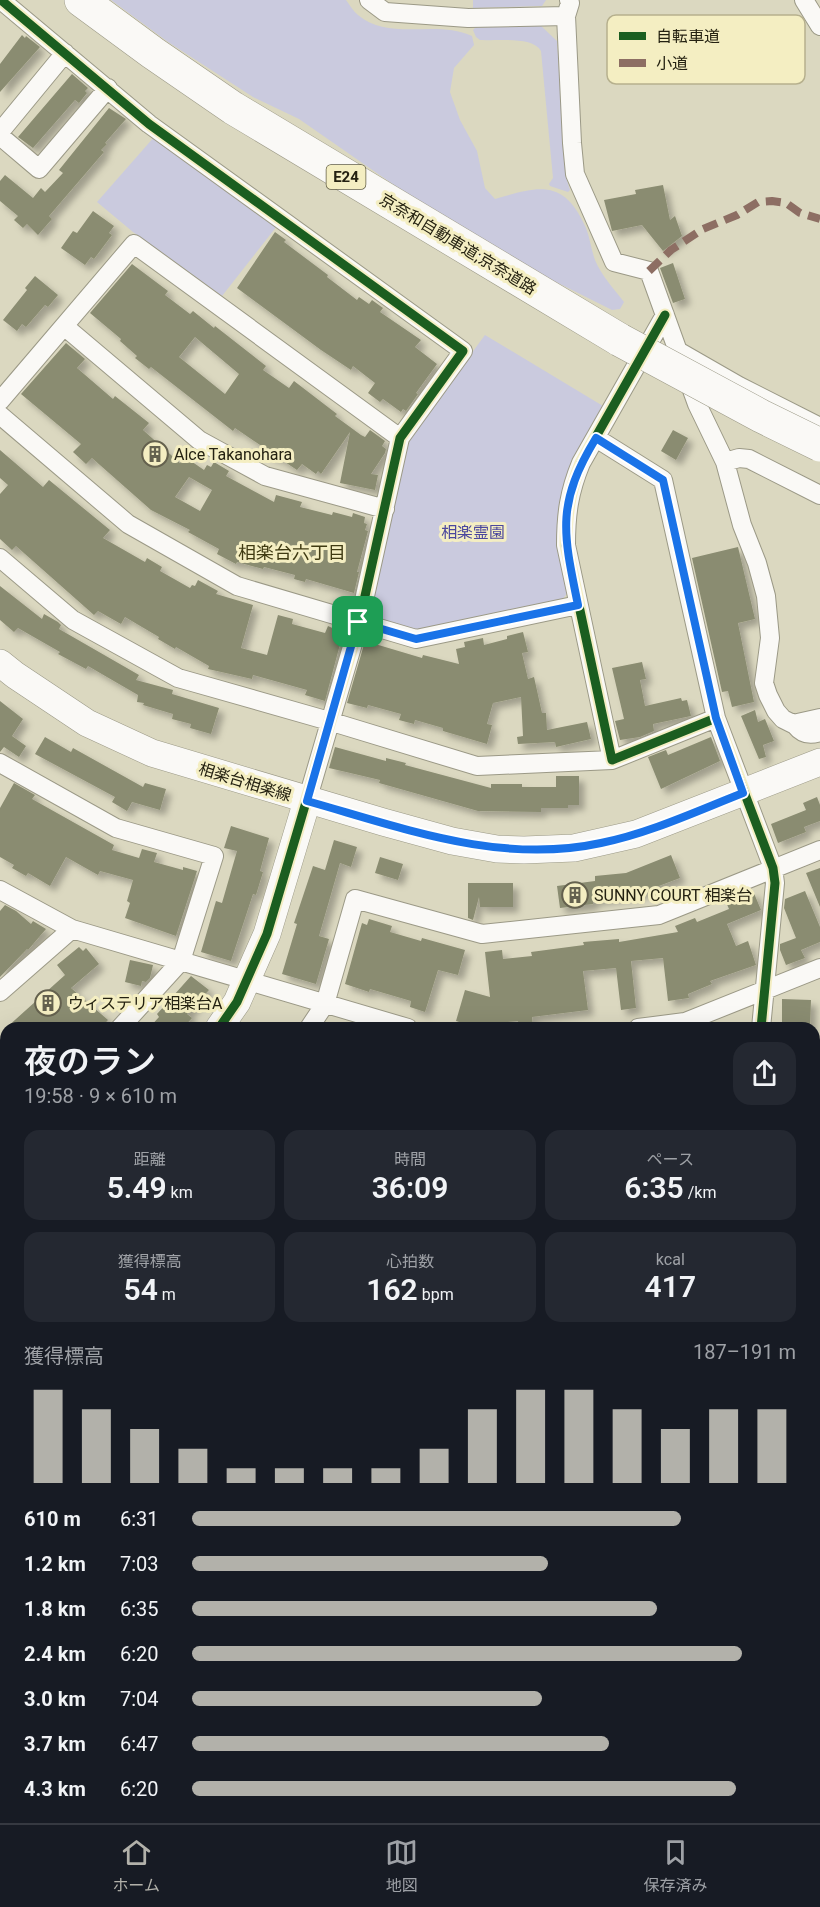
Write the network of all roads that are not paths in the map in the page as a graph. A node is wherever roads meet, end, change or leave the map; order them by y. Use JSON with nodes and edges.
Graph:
{"nodes":[{"id":1,"x":1,"y":0,"type":"edge"},
{"id":2,"x":81,"y":0,"type":"edge"},
{"id":3,"x":369,"y":0,"type":"edge"},
{"id":4,"x":804,"y":0,"type":"edge"},
{"id":5,"x":567,"y":8,"type":"edge"},
{"id":6,"x":820,"y":26,"type":"edge"},
{"id":7,"x":65,"y":53,"type":"junction"},
{"id":8,"x":108,"y":88,"type":"junction"},
{"id":9,"x":0,"y":132,"type":"edge"},
{"id":10,"x":0,"y":136,"type":"edge"},
{"id":11,"x":665,"y":315,"type":"junction"},
{"id":12,"x":64,"y":326,"type":"junction"},
{"id":13,"x":678,"y":351,"type":"junction"},
{"id":14,"x":0,"y":401,"type":"edge"},
{"id":15,"x":0,"y":415,"type":"edge"},
{"id":16,"x":820,"y":427,"type":"edge"},
{"id":17,"x":400,"y":438,"type":"junction"},
{"id":18,"x":596,"y":438,"type":"junction"},
{"id":19,"x":820,"y":445,"type":"edge"},
{"id":20,"x":725,"y":462,"type":"junction"},
{"id":21,"x":819,"y":493,"type":"edge"},
{"id":22,"x":385,"y":509,"type":"junction"},
{"id":23,"x":0,"y":558,"type":"edge"},
{"id":24,"x":578,"y":605,"type":"junction"},
{"id":25,"x":358,"y":622,"type":"junction"},
{"id":26,"x":0,"y":663,"type":"edge"},
{"id":27,"x":716,"y":718,"type":"junction"},
{"id":28,"x":820,"y":718,"type":"edge"},
{"id":29,"x":329,"y":721,"type":"junction"},
{"id":30,"x":793,"y":724,"type":"junction"},
{"id":31,"x":820,"y":732,"type":"edge"},
{"id":32,"x":612,"y":760,"type":"junction"},
{"id":33,"x":820,"y":762,"type":"edge"},
{"id":34,"x":0,"y":763,"type":"edge"},
{"id":35,"x":743,"y":793,"type":"junction"},
{"id":36,"x":307,"y":801,"type":"junction"},
{"id":37,"x":820,"y":850,"type":"edge"},
{"id":38,"x":774,"y":868,"type":"junction"},
{"id":39,"x":0,"y":890,"type":"edge"},
{"id":40,"x":72,"y":929,"type":"junction"},
{"id":41,"x":181,"y":961,"type":"junction"},
{"id":42,"x":820,"y":968,"type":"edge"},
{"id":43,"x":247,"y":981,"type":"junction"},
{"id":44,"x":765,"y":990,"type":"junction"},
{"id":45,"x":0,"y":992,"type":"edge"},
{"id":46,"x":325,"y":1004,"type":"junction"},
{"id":47,"x":125,"y":1022,"type":"edge"},
{"id":48,"x":223,"y":1022,"type":"edge"},
{"id":49,"x":313,"y":1022,"type":"edge"},
{"id":50,"x":387,"y":1022,"type":"edge"},
{"id":51,"x":685,"y":1022,"type":"edge"},
{"id":52,"x":762,"y":1022,"type":"edge"}],
"edges":[{"from":1,"to":7,"type":"street"},
{"from":2,"to":19,"type":"highway","name":"京奈和自動車道;京奈道路","number":"E24","bridge":true},
{"from":3,"to":5,"type":"street"},
{"from":4,"to":6,"type":"street"},
{"from":5,"to":11,"type":"street"},
{"from":7,"to":8,"type":"street"},
{"from":7,"to":9,"type":"street"},
{"from":8,"to":10,"type":"street"},
{"from":8,"to":17,"type":"street"},
{"from":11,"to":13,"type":"street"},
{"from":11,"to":18,"type":"street"},
{"from":12,"to":14,"type":"street"},
{"from":12,"to":17,"type":"street"},
{"from":12,"to":22,"type":"street"},
{"from":13,"to":16,"type":"street"},
{"from":13,"to":20,"type":"street"},
{"from":15,"to":25,"type":"street"},
{"from":17,"to":22,"type":"street"},
{"from":18,"to":24,"type":"street"},
{"from":18,"to":27,"type":"street"},
{"from":20,"to":21,"type":"street"},
{"from":20,"to":30,"type":"street"},
{"from":22,"to":25,"type":"street"},
{"from":23,"to":29,"type":"street"},
{"from":24,"to":25,"type":"street"},
{"from":24,"to":32,"type":"street"},
{"from":25,"to":29,"type":"street"},
{"from":26,"to":36,"type":"main road","name":"相楽台相楽線"},
{"from":27,"to":32,"type":"street"},
{"from":27,"to":35,"type":"street"},
{"from":28,"to":30,"type":"street"},
{"from":29,"to":32,"type":"street"},
{"from":29,"to":36,"type":"street"},
{"from":30,"to":31,"type":"street"},
{"from":33,"to":35,"type":"main road","name":"相楽台相楽線"},
{"from":34,"to":41,"type":"street"},
{"from":35,"to":36,"type":"main road","name":"相楽台相楽線"},
{"from":35,"to":38,"type":"street"},
{"from":36,"to":43,"type":"main road"},
{"from":37,"to":38,"type":"street"},
{"from":38,"to":44,"type":"street"},
{"from":38,"to":46,"type":"street"},
{"from":39,"to":40,"type":"street"},
{"from":40,"to":41,"type":"street"},
{"from":40,"to":45,"type":"street"},
{"from":41,"to":43,"type":"street"},
{"from":41,"to":47,"type":"street"},
{"from":42,"to":44,"type":"street"},
{"from":43,"to":46,"type":"street"},
{"from":43,"to":48,"type":"main road"},
{"from":44,"to":51,"type":"street"},
{"from":44,"to":52,"type":"street"},
{"from":46,"to":49,"type":"street"},
{"from":46,"to":50,"type":"street"}]}
